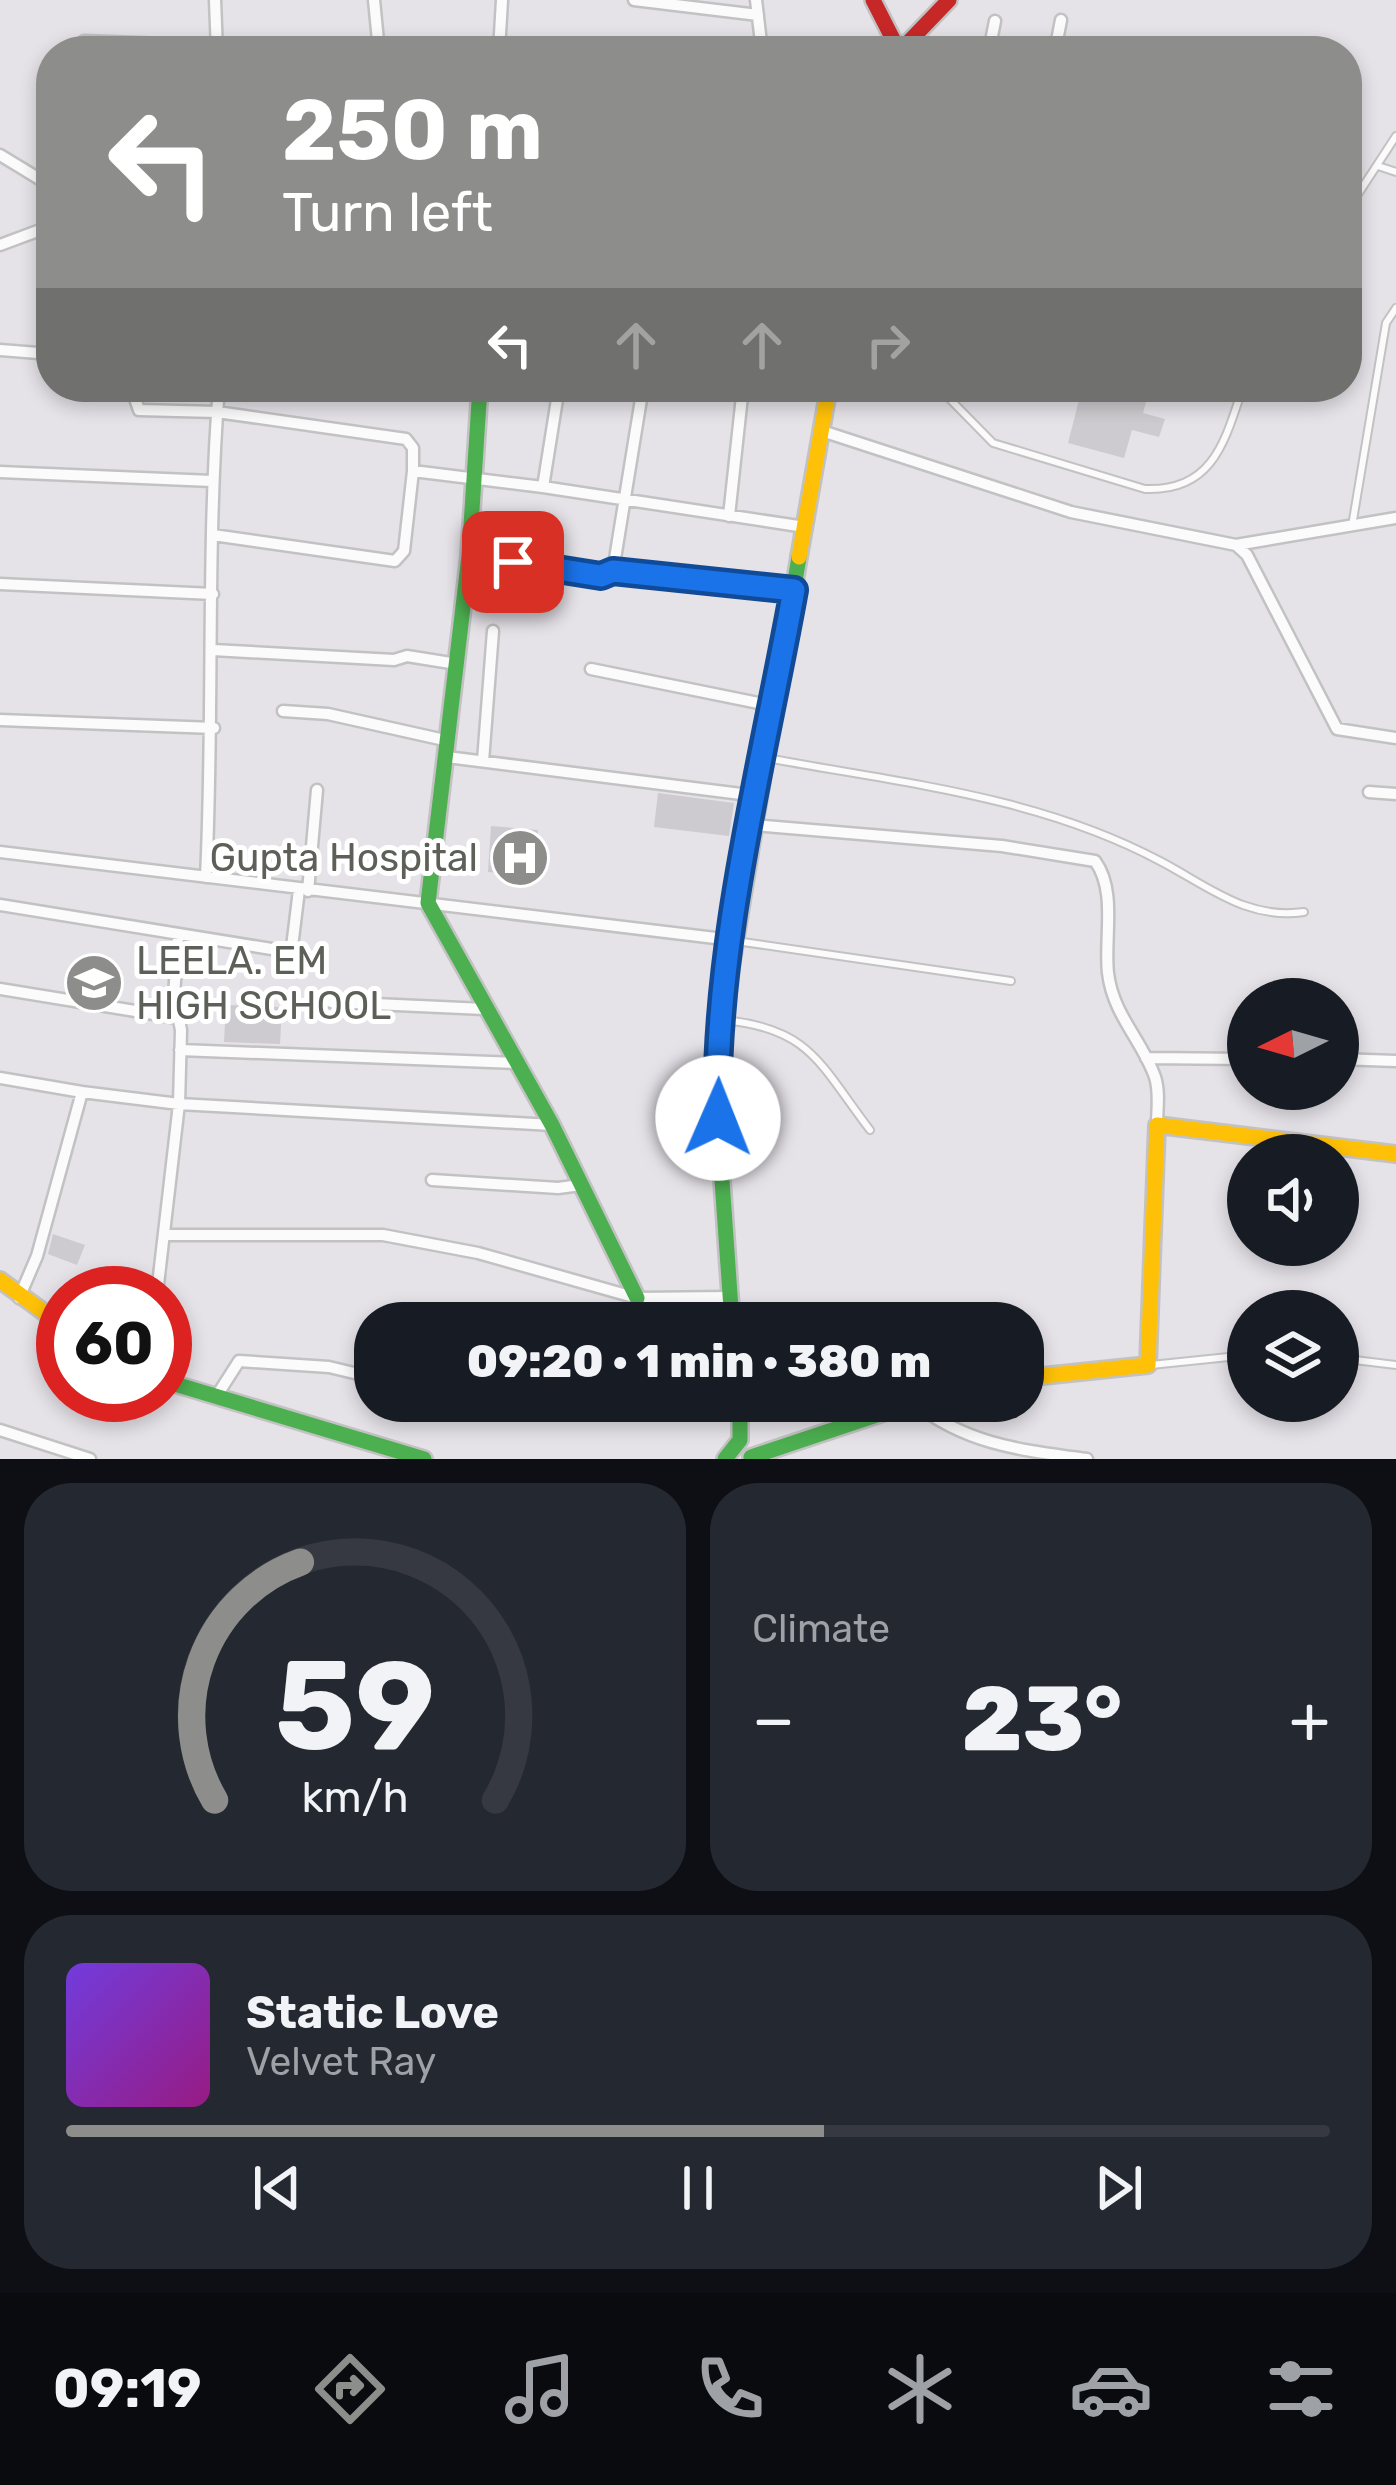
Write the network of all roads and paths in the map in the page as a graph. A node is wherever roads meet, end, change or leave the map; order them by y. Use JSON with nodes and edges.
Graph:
{"nodes":[{"id":1,"x":214,"y":0,"type":"edge"},
{"id":2,"x":374,"y":0,"type":"edge"},
{"id":3,"x":502,"y":0,"type":"edge"},
{"id":4,"x":634,"y":0,"type":"edge"},
{"id":5,"x":756,"y":0,"type":"edge"},
{"id":6,"x":873,"y":0,"type":"edge"},
{"id":7,"x":949,"y":0,"type":"edge"},
{"id":8,"x":758,"y":15,"type":"junction"},
{"id":9,"x":1061,"y":20,"type":"dead end"},
{"id":10,"x":995,"y":21,"type":"dead end"},
{"id":11,"x":216,"y":36,"type":"edge"},
{"id":12,"x":378,"y":36,"type":"edge"},
{"id":13,"x":500,"y":36,"type":"edge"},
{"id":14,"x":760,"y":36,"type":"edge"},
{"id":15,"x":892,"y":36,"type":"edge"},
{"id":16,"x":914,"y":36,"type":"edge"},
{"id":17,"x":992,"y":36,"type":"edge"},
{"id":18,"x":1058,"y":36,"type":"edge"},
{"id":19,"x":1396,"y":136,"type":"edge"},
{"id":20,"x":0,"y":155,"type":"edge"},
{"id":21,"x":1378,"y":166,"type":"junction"},
{"id":22,"x":1396,"y":172,"type":"edge"},
{"id":23,"x":36,"y":177,"type":"edge"},
{"id":24,"x":1362,"y":189,"type":"edge"},
{"id":25,"x":36,"y":232,"type":"edge"},
{"id":26,"x":0,"y":245,"type":"edge"},
{"id":27,"x":1396,"y":308,"type":"edge"},
{"id":28,"x":0,"y":350,"type":"edge"},
{"id":29,"x":36,"y":353,"type":"edge"},
{"id":30,"x":136,"y":402,"type":"edge"},
{"id":31,"x":218,"y":402,"type":"edge"},
{"id":32,"x":479,"y":402,"type":"edge"},
{"id":33,"x":557,"y":402,"type":"edge"},
{"id":34,"x":642,"y":402,"type":"edge"},
{"id":35,"x":741,"y":402,"type":"edge"},
{"id":36,"x":827,"y":402,"type":"edge"},
{"id":37,"x":953,"y":402,"type":"edge"},
{"id":38,"x":1238,"y":402,"type":"edge"},
{"id":39,"x":217,"y":412,"type":"junction"},
{"id":40,"x":822,"y":430,"type":"junction"},
{"id":41,"x":413,"y":471,"type":"junction"},
{"id":42,"x":0,"y":472,"type":"edge"},
{"id":43,"x":477,"y":476,"type":"junction"},
{"id":44,"x":212,"y":481,"type":"junction"},
{"id":45,"x":543,"y":487,"type":"junction"},
{"id":46,"x":626,"y":498,"type":"junction"},
{"id":47,"x":729,"y":517,"type":"junction"},
{"id":48,"x":1396,"y":518,"type":"edge"},
{"id":49,"x":1352,"y":526,"type":"junction"},
{"id":50,"x":805,"y":527,"type":"junction"},
{"id":51,"x":213,"y":535,"type":"junction"},
{"id":52,"x":1236,"y":545,"type":"junction"},
{"id":53,"x":470,"y":556,"type":"junction"},
{"id":54,"x":613,"y":571,"type":"junction"},
{"id":55,"x":0,"y":584,"type":"edge"},
{"id":56,"x":794,"y":590,"type":"junction"},
{"id":57,"x":213,"y":594,"type":"junction"},
{"id":58,"x":493,"y":631,"type":"dead end"},
{"id":59,"x":213,"y":650,"type":"junction"},
{"id":60,"x":458,"y":664,"type":"junction"},
{"id":61,"x":591,"y":669,"type":"dead end"},
{"id":62,"x":773,"y":706,"type":"junction"},
{"id":63,"x":283,"y":711,"type":"dead end"},
{"id":64,"x":0,"y":720,"type":"edge"},
{"id":65,"x":214,"y":728,"type":"junction"},
{"id":66,"x":1396,"y":738,"type":"edge"},
{"id":67,"x":448,"y":749,"type":"junction"},
{"id":68,"x":764,"y":758,"type":"junction"},
{"id":69,"x":483,"y":761,"type":"junction"},
{"id":70,"x":317,"y":790,"type":"dead end"},
{"id":71,"x":1369,"y":792,"type":"dead end"},
{"id":72,"x":1396,"y":794,"type":"edge"},
{"id":73,"x":757,"y":796,"type":"junction"},
{"id":74,"x":752,"y":825,"type":"junction"},
{"id":75,"x":0,"y":852,"type":"edge"},
{"id":76,"x":206,"y":877,"type":"junction"},
{"id":77,"x":303,"y":891,"type":"junction"},
{"id":78,"x":428,"y":903,"type":"junction"},
{"id":79,"x":0,"y":904,"type":"edge"},
{"id":80,"x":1304,"y":912,"type":"dead end"},
{"id":81,"x":178,"y":937,"type":"junction"},
{"id":82,"x":732,"y":940,"type":"junction"},
{"id":83,"x":1012,"y":981,"type":"dead end"},
{"id":84,"x":0,"y":989,"type":"edge"},
{"id":85,"x":331,"y":1002,"type":"dead end"},
{"id":86,"x":484,"y":1010,"type":"junction"},
{"id":87,"x":178,"y":1018,"type":"junction"},
{"id":88,"x":722,"y":1020,"type":"junction"},
{"id":89,"x":180,"y":1050,"type":"junction"},
{"id":90,"x":1146,"y":1058,"type":"junction"},
{"id":91,"x":1227,"y":1059,"type":"edge"},
{"id":92,"x":1359,"y":1060,"type":"edge"},
{"id":93,"x":1396,"y":1061,"type":"edge"},
{"id":94,"x":516,"y":1063,"type":"junction"},
{"id":95,"x":0,"y":1078,"type":"edge"},
{"id":96,"x":82,"y":1092,"type":"junction"},
{"id":97,"x":178,"y":1104,"type":"junction"},
{"id":98,"x":552,"y":1125,"type":"junction"},
{"id":99,"x":1156,"y":1125,"type":"junction"},
{"id":100,"x":869,"y":1130,"type":"dead end"},
{"id":101,"x":1227,"y":1139,"type":"edge"},
{"id":102,"x":1359,"y":1152,"type":"edge"},
{"id":103,"x":1396,"y":1154,"type":"edge"},
{"id":104,"x":432,"y":1180,"type":"dead end"},
{"id":105,"x":581,"y":1185,"type":"junction"},
{"id":106,"x":166,"y":1235,"type":"junction"},
{"id":107,"x":161,"y":1266,"type":"edge"},
{"id":108,"x":0,"y":1280,"type":"edge"},
{"id":109,"x":730,"y":1297,"type":"junction"},
{"id":110,"x":19,"y":1298,"type":"junction"},
{"id":111,"x":637,"y":1298,"type":"junction"},
{"id":112,"x":730,"y":1302,"type":"edge"},
{"id":113,"x":36,"y":1309,"type":"edge"},
{"id":114,"x":1227,"y":1358,"type":"edge"},
{"id":115,"x":1359,"y":1361,"type":"edge"},
{"id":116,"x":1148,"y":1365,"type":"junction"},
{"id":117,"x":1396,"y":1365,"type":"edge"},
{"id":118,"x":354,"y":1373,"type":"edge"},
{"id":119,"x":1044,"y":1376,"type":"edge"},
{"id":120,"x":192,"y":1390,"type":"edge"},
{"id":121,"x":215,"y":1398,"type":"junction"},
{"id":122,"x":743,"y":1422,"type":"edge"},
{"id":123,"x":852,"y":1422,"type":"edge"},
{"id":124,"x":939,"y":1422,"type":"edge"},
{"id":125,"x":0,"y":1430,"type":"edge"},
{"id":126,"x":741,"y":1456,"type":"edge"},
{"id":127,"x":90,"y":1459,"type":"edge"},
{"id":128,"x":424,"y":1459,"type":"edge"},
{"id":129,"x":1087,"y":1459,"type":"edge"}],
"edges":[{"from":1,"to":11,"type":"street"},
{"from":2,"to":12,"type":"street"},
{"from":3,"to":13,"type":"street"},
{"from":4,"to":8,"type":"street"},
{"from":5,"to":8,"type":"street"},
{"from":6,"to":15,"type":"street"},
{"from":7,"to":16,"type":"street"},
{"from":8,"to":14,"type":"street"},
{"from":9,"to":18,"type":"street"},
{"from":10,"to":17,"type":"street"},
{"from":19,"to":21,"type":"lane"},
{"from":20,"to":23,"type":"street"},
{"from":21,"to":22,"type":"lane"},
{"from":21,"to":24,"type":"lane"},
{"from":25,"to":26,"type":"street"},
{"from":27,"to":49,"type":"lane"},
{"from":28,"to":29,"type":"street"},
{"from":30,"to":39,"type":"street"},
{"from":31,"to":39,"type":"street"},
{"from":32,"to":43,"type":"street"},
{"from":33,"to":45,"type":"street"},
{"from":34,"to":46,"type":"street"},
{"from":35,"to":47,"type":"street"},
{"from":36,"to":40,"type":"street"},
{"from":37,"to":38,"type":"lane"},
{"from":39,"to":41,"type":"street"},
{"from":39,"to":44,"type":"street"},
{"from":40,"to":50,"type":"street"},
{"from":40,"to":52,"type":"street"},
{"from":41,"to":43,"type":"street"},
{"from":41,"to":51,"type":"street"},
{"from":42,"to":44,"type":"street"},
{"from":43,"to":45,"type":"street"},
{"from":43,"to":53,"type":"street"},
{"from":44,"to":51,"type":"street"},
{"from":45,"to":46,"type":"street"},
{"from":46,"to":47,"type":"street"},
{"from":46,"to":54,"type":"street"},
{"from":47,"to":50,"type":"street"},
{"from":48,"to":49,"type":"street"},
{"from":49,"to":52,"type":"street"},
{"from":50,"to":56,"type":"street"},
{"from":51,"to":57,"type":"street"},
{"from":52,"to":66,"type":"street"},
{"from":53,"to":54,"type":"street"},
{"from":53,"to":60,"type":"street"},
{"from":54,"to":56,"type":"street"},
{"from":55,"to":57,"type":"street"},
{"from":56,"to":62,"type":"street"},
{"from":57,"to":59,"type":"street"},
{"from":58,"to":69,"type":"street"},
{"from":59,"to":60,"type":"street"},
{"from":59,"to":65,"type":"street"},
{"from":60,"to":67,"type":"street"},
{"from":61,"to":62,"type":"street"},
{"from":62,"to":68,"type":"street"},
{"from":63,"to":67,"type":"street"},
{"from":64,"to":65,"type":"street"},
{"from":65,"to":76,"type":"street"},
{"from":67,"to":69,"type":"street"},
{"from":67,"to":78,"type":"street"},
{"from":68,"to":73,"type":"street"},
{"from":68,"to":80,"type":"lane"},
{"from":69,"to":73,"type":"street"},
{"from":70,"to":77,"type":"street"},
{"from":71,"to":72,"type":"street"},
{"from":73,"to":74,"type":"street"},
{"from":74,"to":82,"type":"street"},
{"from":74,"to":90,"type":"street"},
{"from":75,"to":76,"type":"street"},
{"from":76,"to":77,"type":"street"},
{"from":77,"to":78,"type":"street"},
{"from":77,"to":81,"type":"street"},
{"from":78,"to":82,"type":"street"},
{"from":78,"to":86,"type":"street"},
{"from":79,"to":81,"type":"street"},
{"from":81,"to":87,"type":"street"},
{"from":82,"to":83,"type":"lane"},
{"from":82,"to":88,"type":"street"},
{"from":84,"to":87,"type":"street"},
{"from":85,"to":86,"type":"street"},
{"from":86,"to":94,"type":"street"},
{"from":87,"to":89,"type":"street"},
{"from":88,"to":100,"type":"lane"},
{"from":88,"to":109,"type":"street"},
{"from":89,"to":94,"type":"street"},
{"from":89,"to":97,"type":"street"},
{"from":90,"to":91,"type":"street"},
{"from":90,"to":99,"type":"street"},
{"from":92,"to":93,"type":"street"},
{"from":94,"to":98,"type":"street"},
{"from":95,"to":96,"type":"street"},
{"from":96,"to":97,"type":"street"},
{"from":96,"to":110,"type":"street"},
{"from":97,"to":98,"type":"street"},
{"from":97,"to":106,"type":"street"},
{"from":98,"to":105,"type":"street"},
{"from":99,"to":101,"type":"street"},
{"from":99,"to":116,"type":"street"},
{"from":102,"to":103,"type":"street"},
{"from":104,"to":105,"type":"street"},
{"from":105,"to":111,"type":"street"},
{"from":106,"to":107,"type":"street"},
{"from":106,"to":111,"type":"street"},
{"from":108,"to":110,"type":"street"},
{"from":109,"to":111,"type":"street"},
{"from":109,"to":112,"type":"street"},
{"from":110,"to":113,"type":"street"},
{"from":114,"to":116,"type":"lane"},
{"from":115,"to":117,"type":"lane"},
{"from":116,"to":119,"type":"street"},
{"from":118,"to":121,"type":"street"},
{"from":120,"to":121,"type":"street"},
{"from":121,"to":128,"type":"street"},
{"from":122,"to":126,"type":"street"},
{"from":123,"to":126,"type":"street"},
{"from":124,"to":129,"type":"street"},
{"from":125,"to":127,"type":"street"}]}
